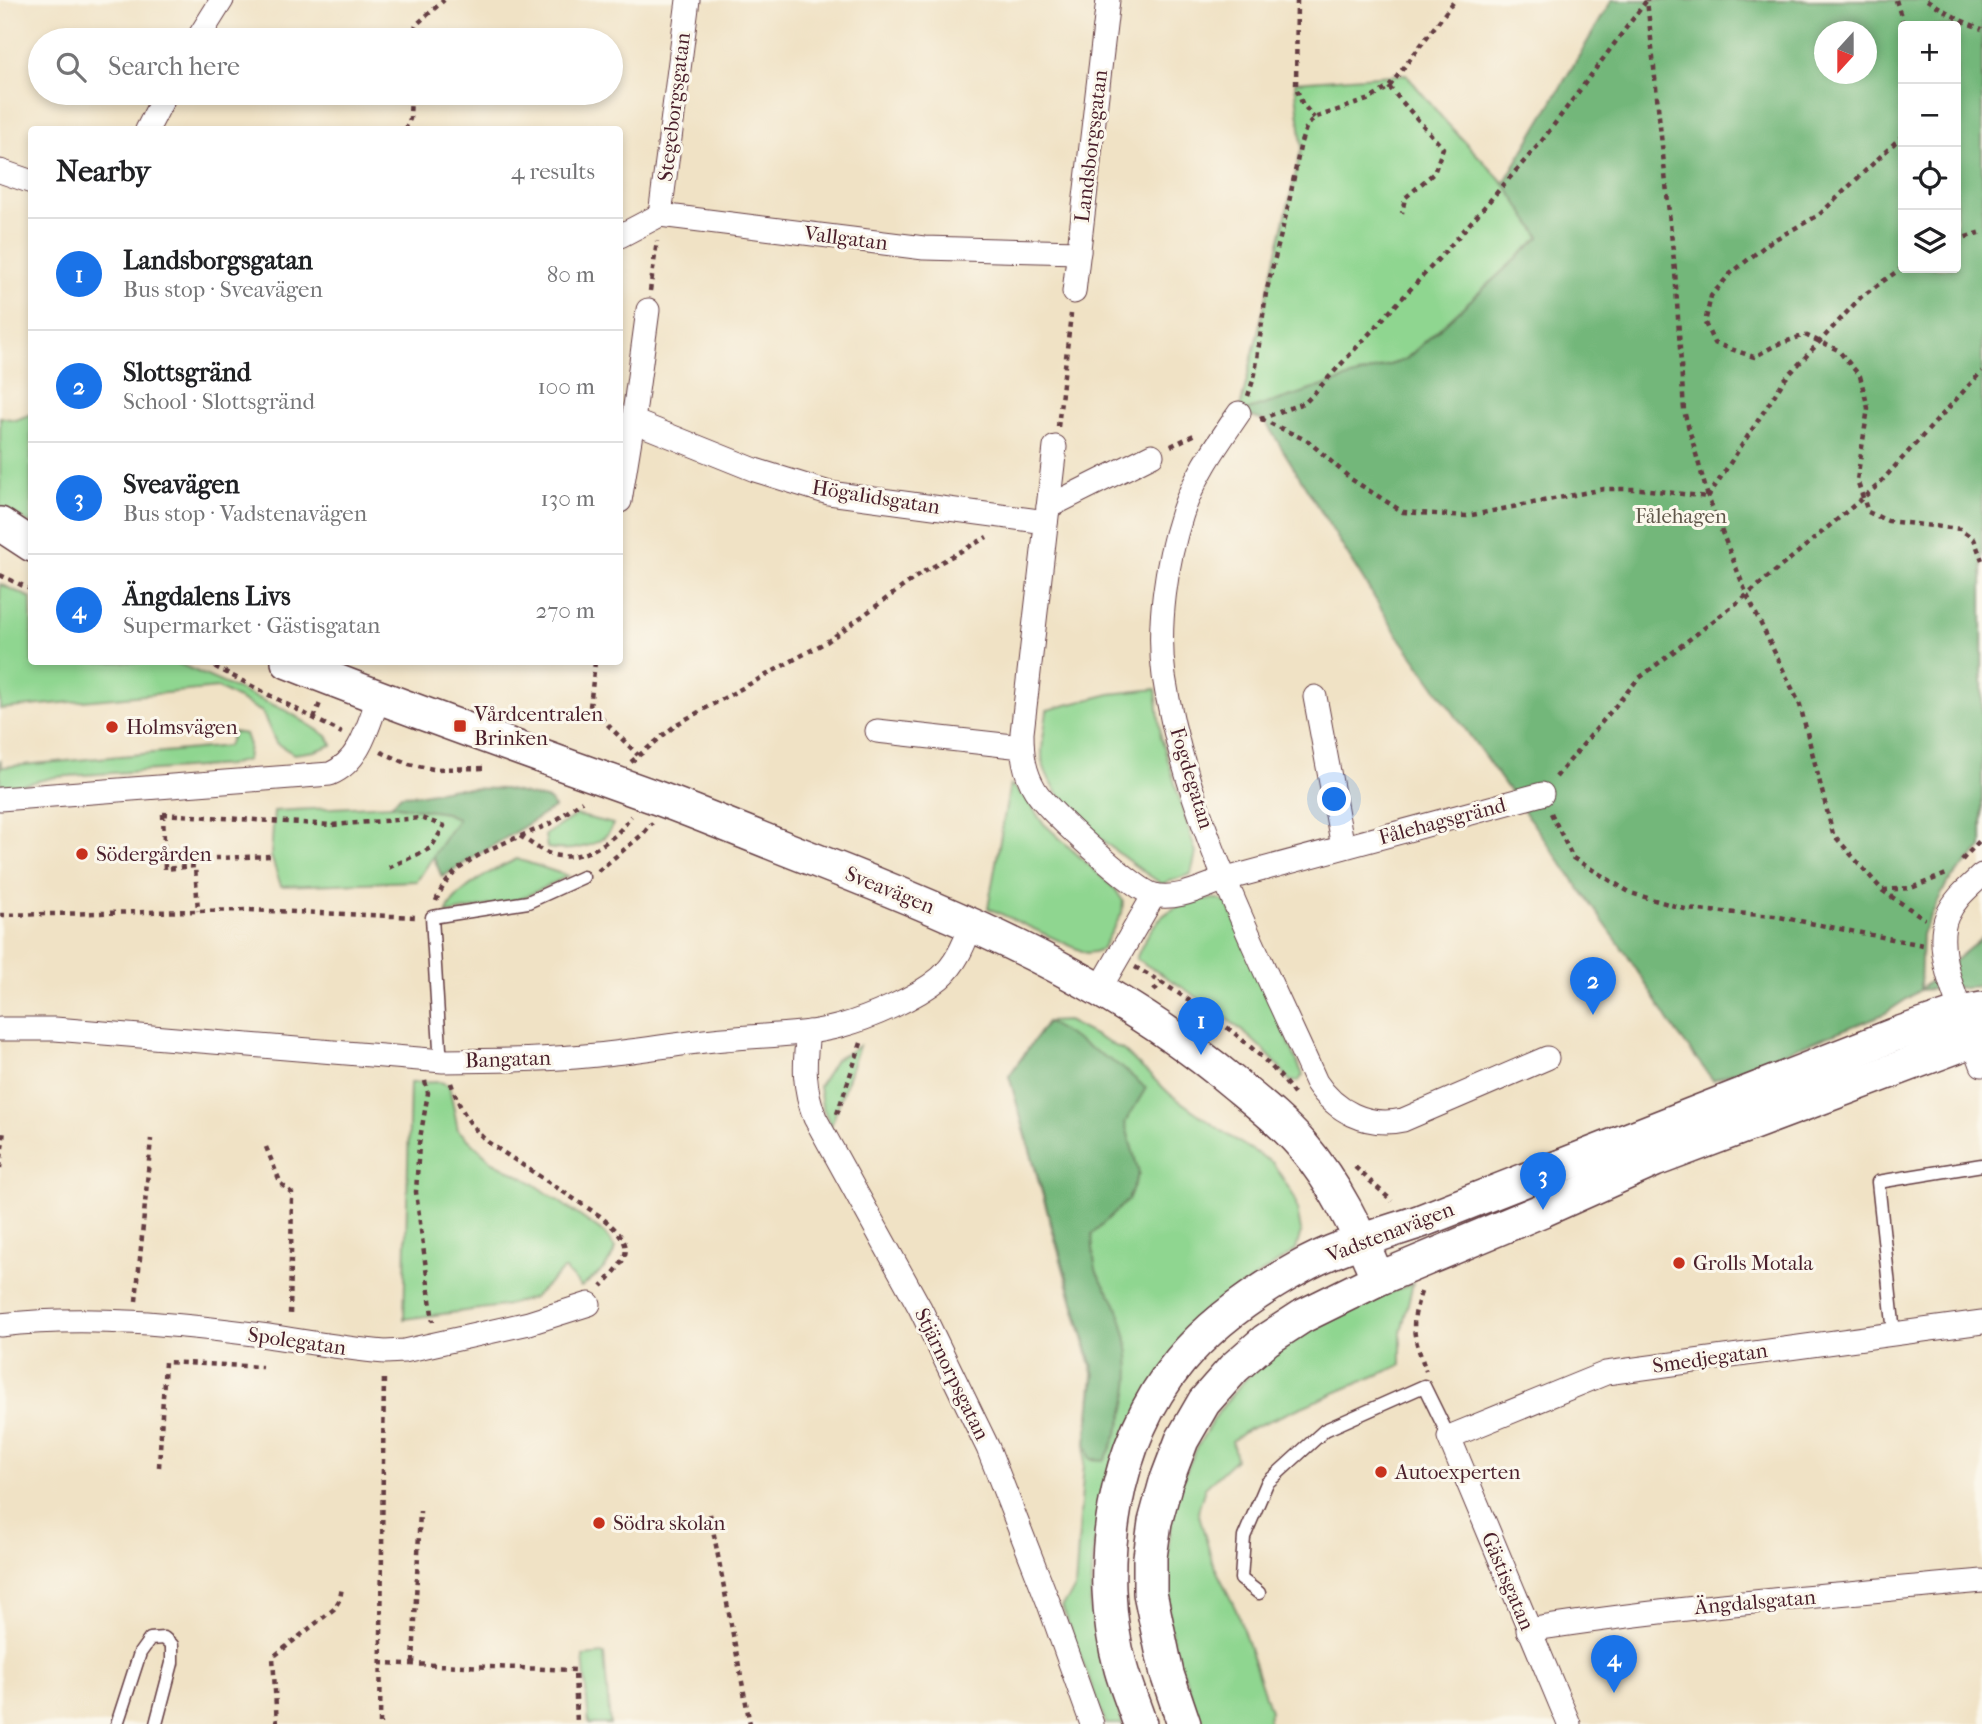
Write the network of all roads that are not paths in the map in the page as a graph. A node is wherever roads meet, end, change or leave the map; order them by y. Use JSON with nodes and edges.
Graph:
{"nodes":[{"id":1,"x":222,"y":0,"type":"edge"},
{"id":2,"x":688,"y":0,"type":"edge"},
{"id":3,"x":1108,"y":0,"type":"edge"},
{"id":4,"x":204,"y":28,"type":"edge"},
{"id":5,"x":160,"y":105,"type":"edge"},
{"id":6,"x":149,"y":126,"type":"edge"},
{"id":7,"x":0,"y":171,"type":"edge"},
{"id":8,"x":28,"y":181,"type":"edge"},
{"id":9,"x":660,"y":215,"type":"junction"},
{"id":10,"x":623,"y":234,"type":"edge"},
{"id":11,"x":1079,"y":252,"type":"junction"},
{"id":12,"x":1074,"y":292,"type":"road end"},
{"id":13,"x":648,"y":310,"type":"road end"},
{"id":14,"x":1250,"y":416,"type":"road end"},
{"id":15,"x":634,"y":421,"type":"junction"},
{"id":16,"x":1055,"y":447,"type":"road end"},
{"id":17,"x":1152,"y":455,"type":"dead end"},
{"id":18,"x":623,"y":483,"type":"edge"},
{"id":19,"x":1047,"y":514,"type":"junction"},
{"id":20,"x":0,"y":524,"type":"edge"},
{"id":21,"x":28,"y":542,"type":"edge"},
{"id":22,"x":0,"y":543,"type":"edge"},
{"id":23,"x":28,"y":553,"type":"edge"},
{"id":24,"x":296,"y":665,"type":"edge"},
{"id":25,"x":379,"y":696,"type":"junction"},
{"id":26,"x":1315,"y":697,"type":"dead end"},
{"id":27,"x":877,"y":731,"type":"dead end"},
{"id":28,"x":1022,"y":747,"type":"junction"},
{"id":29,"x":1542,"y":794,"type":"road end"},
{"id":30,"x":0,"y":799,"type":"edge"},
{"id":31,"x":1343,"y":847,"type":"junction"},
{"id":32,"x":1982,"y":875,"type":"edge"},
{"id":33,"x":583,"y":877,"type":"road end"},
{"id":34,"x":1226,"y":879,"type":"junction"},
{"id":35,"x":1154,"y":895,"type":"junction"},
{"id":36,"x":972,"y":924,"type":"junction"},
{"id":37,"x":1099,"y":990,"type":"junction"},
{"id":38,"x":0,"y":1029,"type":"edge"},
{"id":39,"x":808,"y":1032,"type":"junction"},
{"id":40,"x":1976,"y":1033,"type":"edge"},
{"id":41,"x":1547,"y":1058,"type":"dead end"},
{"id":42,"x":434,"y":1060,"type":"junction"},
{"id":43,"x":1982,"y":1165,"type":"edge"},
{"id":44,"x":1362,"y":1241,"type":"junction"},
{"id":45,"x":1378,"y":1279,"type":"junction"},
{"id":46,"x":589,"y":1304,"type":"road end"},
{"id":47,"x":1982,"y":1322,"type":"edge"},
{"id":48,"x":0,"y":1325,"type":"edge"},
{"id":49,"x":1894,"y":1333,"type":"junction"},
{"id":50,"x":1449,"y":1437,"type":"junction"},
{"id":51,"x":1982,"y":1581,"type":"edge"},
{"id":52,"x":1259,"y":1593,"type":"dead end"},
{"id":53,"x":1528,"y":1630,"type":"junction"},
{"id":54,"x":117,"y":1724,"type":"edge"},
{"id":55,"x":156,"y":1724,"type":"edge"},
{"id":56,"x":1092,"y":1724,"type":"edge"},
{"id":57,"x":1140,"y":1724,"type":"edge"},
{"id":58,"x":1184,"y":1724,"type":"edge"},
{"id":59,"x":1569,"y":1724,"type":"edge"}],
"edges":[{"from":1,"to":4,"type":"street"},
{"from":2,"to":9,"type":"street","name":"Stegeborgsgatan"},
{"from":3,"to":11,"type":"street","name":"Landsborgsgatan"},
{"from":5,"to":6,"type":"street"},
{"from":7,"to":8,"type":"street"},
{"from":9,"to":10,"type":"street"},
{"from":9,"to":11,"type":"street","name":"Vallgatan"},
{"from":11,"to":12,"type":"street","name":"Landsborgsgatan"},
{"from":13,"to":15,"type":"street"},
{"from":14,"to":34,"type":"street","name":"Fogdegatan"},
{"from":15,"to":18,"type":"street"},
{"from":15,"to":19,"type":"street","name":"Högalidsgatan"},
{"from":16,"to":19,"type":"street"},
{"from":17,"to":19,"type":"street"},
{"from":19,"to":28,"type":"street"},
{"from":20,"to":21,"type":"main road"},
{"from":22,"to":23,"type":"main road"},
{"from":24,"to":25,"type":"main road","name":"Sveavägen"},
{"from":25,"to":30,"type":"street"},
{"from":25,"to":36,"type":"main road","name":"Sveavägen"},
{"from":26,"to":31,"type":"street"},
{"from":27,"to":28,"type":"street"},
{"from":28,"to":35,"type":"street"},
{"from":29,"to":31,"type":"street","name":"Fålehagsgränd"},
{"from":31,"to":34,"type":"street","name":"Fålehagsgränd"},
{"from":32,"to":40,"type":"street"},
{"from":33,"to":42,"type":"lane"},
{"from":34,"to":35,"type":"street"},
{"from":34,"to":41,"type":"street","name":"Fogdegatan"},
{"from":35,"to":37,"type":"street"},
{"from":36,"to":37,"type":"main road","name":"Sveavägen"},
{"from":36,"to":39,"type":"street","name":"Bangatan"},
{"from":37,"to":44,"type":"main road","name":"Sveavägen"},
{"from":38,"to":42,"type":"street","name":"Bangatan"},
{"from":39,"to":42,"type":"street","name":"Bangatan"},
{"from":39,"to":56,"type":"street","name":"Stjärnorpsgatan"},
{"from":40,"to":44,"type":"main road","name":"Vadstenavägen"},
{"from":40,"to":45,"type":"main road","name":"Vadstenavägen"},
{"from":43,"to":49,"type":"lane"},
{"from":44,"to":45,"type":"main road","name":"Sveavägen"},
{"from":44,"to":57,"type":"main road","name":"Vadstenavägen"},
{"from":45,"to":58,"type":"main road","name":"Vadstenavägen"},
{"from":46,"to":48,"type":"street","name":"Spolegatan"},
{"from":47,"to":49,"type":"street","name":"Smedjegatan"},
{"from":49,"to":50,"type":"street","name":"Smedjegatan"},
{"from":50,"to":52,"type":"lane"},
{"from":50,"to":53,"type":"street","name":"Gästisgatan"},
{"from":51,"to":53,"type":"street","name":"Ängdalsgatan"},
{"from":53,"to":59,"type":"street","name":"Gästisgatan"},
{"from":54,"to":55,"type":"lane"}]}
